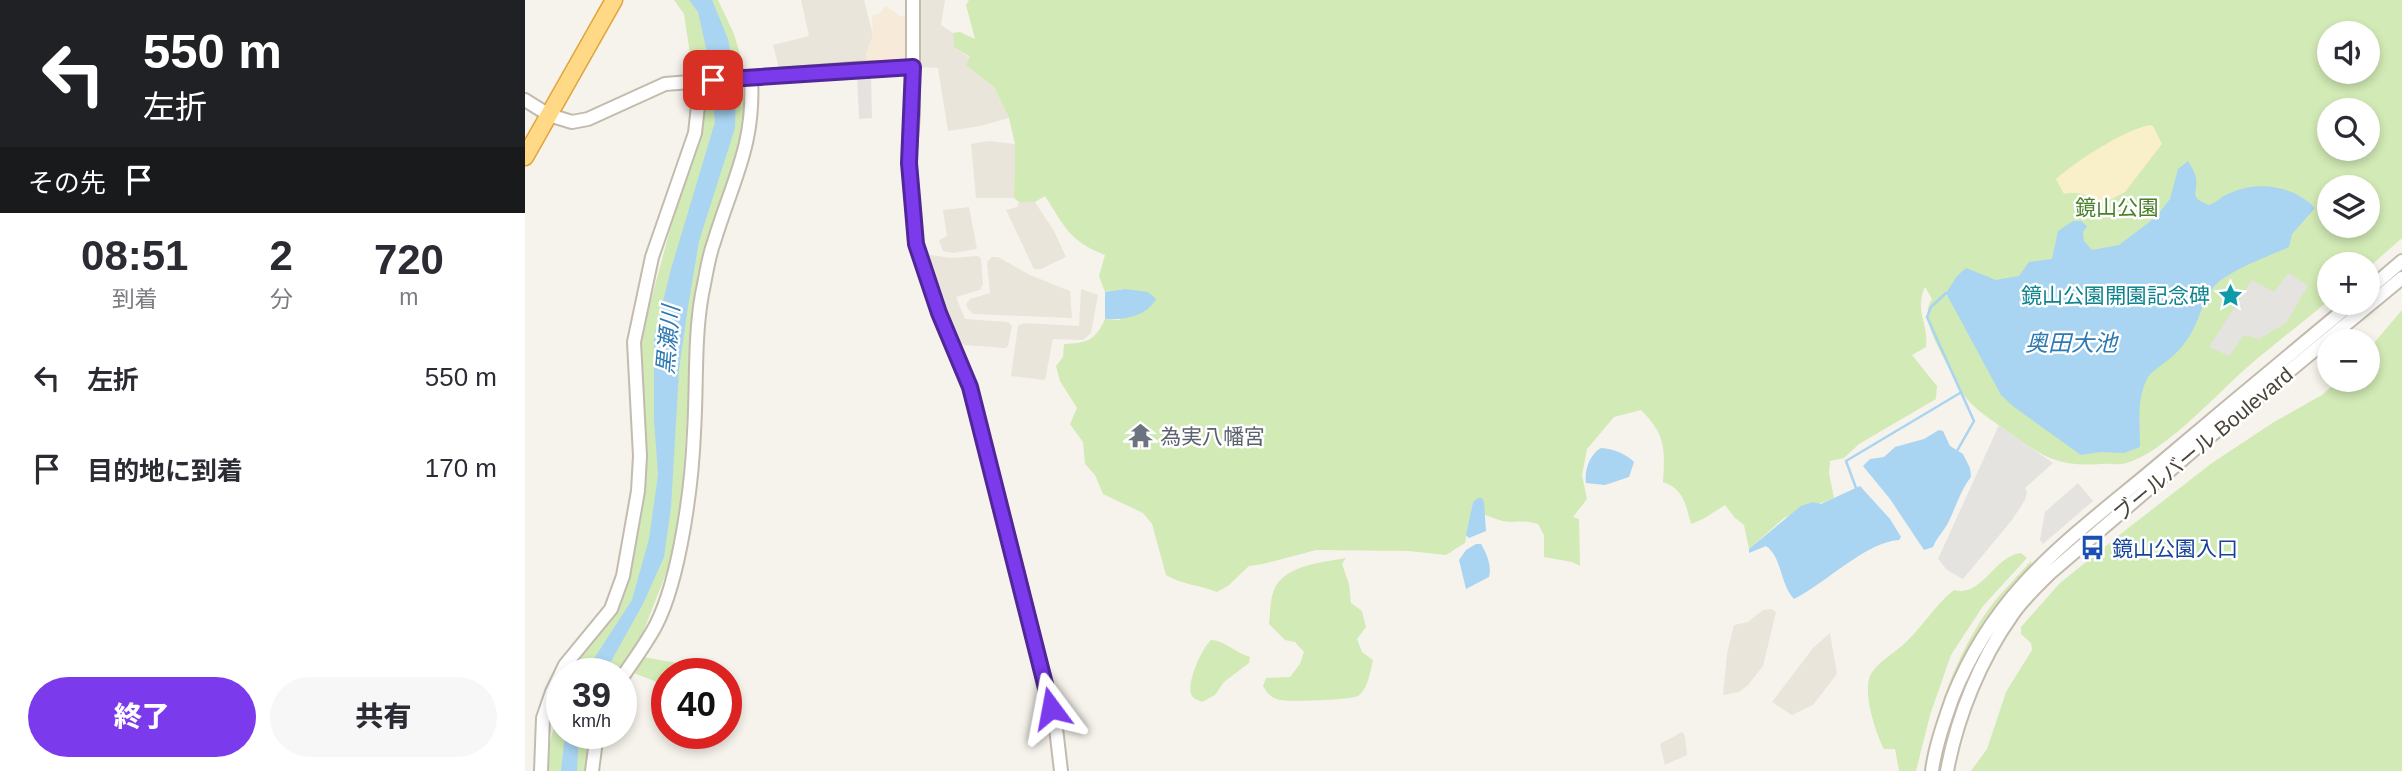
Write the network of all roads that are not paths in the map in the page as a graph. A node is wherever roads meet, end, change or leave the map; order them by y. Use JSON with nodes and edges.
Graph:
{"nodes":[{"id":1,"x":614,"y":0,"type":"edge"},
{"id":2,"x":913,"y":0,"type":"edge"},
{"id":3,"x":913,"y":67,"type":"junction"},
{"id":4,"x":751,"y":77,"type":"junction"},
{"id":5,"x":694,"y":81,"type":"junction"},
{"id":6,"x":525,"y":100,"type":"edge"},
{"id":7,"x":549,"y":115,"type":"junction"},
{"id":8,"x":525,"y":157,"type":"edge"},
{"id":9,"x":2402,"y":261,"type":"edge"},
{"id":10,"x":2402,"y":278,"type":"edge"},
{"id":11,"x":2380,"y":280,"type":"edge"},
{"id":12,"x":2338,"y":315,"type":"edge"},
{"id":13,"x":635,"y":658,"type":"edge"},
{"id":14,"x":595,"y":749,"type":"edge"},
{"id":15,"x":541,"y":771,"type":"edge"},
{"id":16,"x":592,"y":771,"type":"edge"},
{"id":17,"x":1061,"y":771,"type":"edge"},
{"id":18,"x":1932,"y":771,"type":"edge"},
{"id":19,"x":1947,"y":771,"type":"edge"}],
"edges":[{"from":1,"to":7,"type":"highway"},
{"from":2,"to":3,"type":"street"},
{"from":3,"to":4,"type":"street"},
{"from":3,"to":17,"type":"street"},
{"from":4,"to":5,"type":"street"},
{"from":4,"to":13,"type":"street"},
{"from":5,"to":7,"type":"street"},
{"from":5,"to":15,"type":"street"},
{"from":6,"to":7,"type":"street"},
{"from":7,"to":8,"type":"highway"},
{"from":9,"to":11,"type":"street"},
{"from":10,"to":19,"type":"street","name":"ブールバール Boulevard"},
{"from":12,"to":18,"type":"street"},
{"from":14,"to":16,"type":"street"}]}
